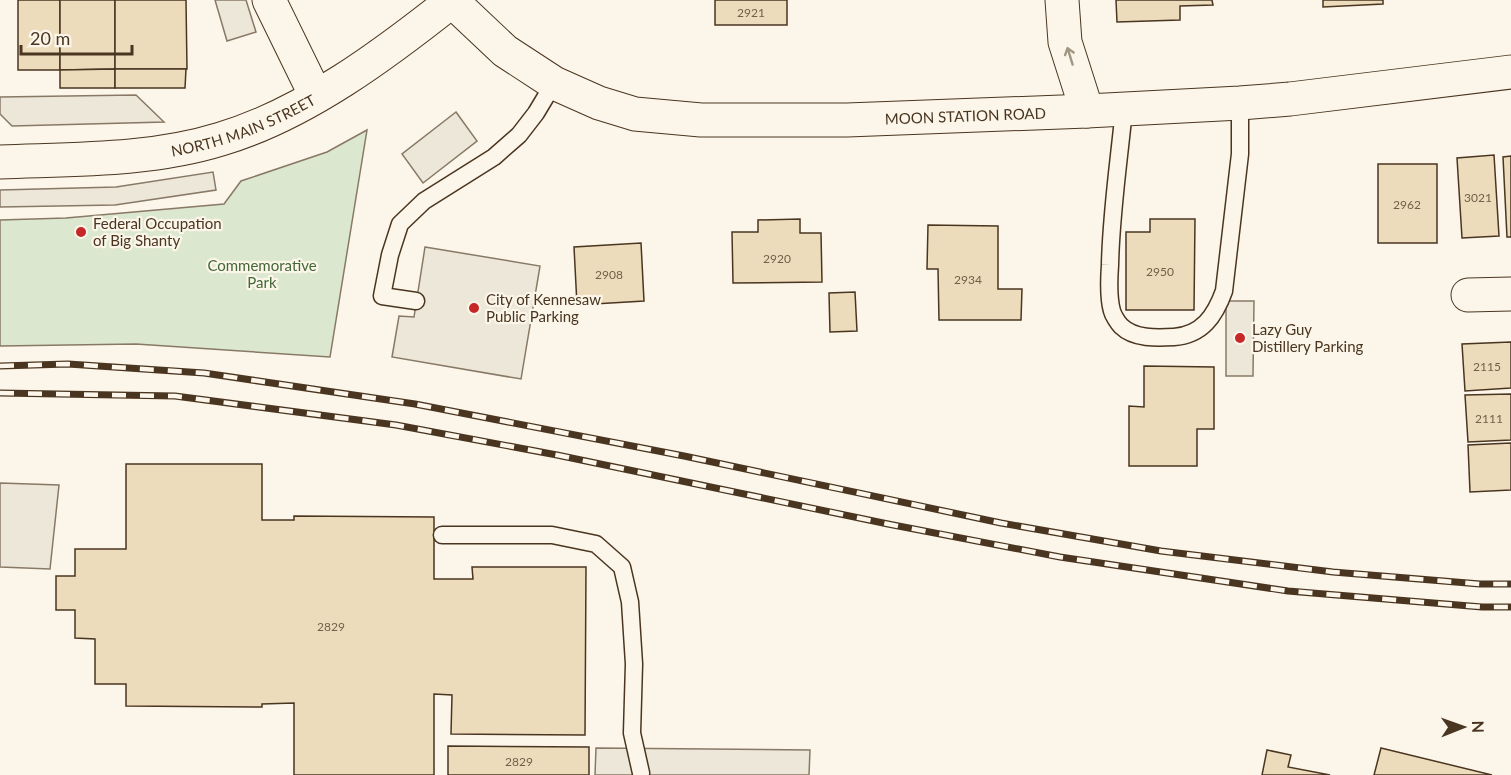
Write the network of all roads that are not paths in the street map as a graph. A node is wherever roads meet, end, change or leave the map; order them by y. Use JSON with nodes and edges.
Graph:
{"nodes":[{"id":1,"x":269,"y":0,"type":"edge"},
{"id":2,"x":452,"y":0,"type":"edge"},
{"id":3,"x":1062,"y":0,"type":"edge"},
{"id":4,"x":1511,"y":72,"type":"edge"},
{"id":5,"x":554,"y":83,"type":"junction"},
{"id":6,"x":316,"y":96,"type":"junction"},
{"id":7,"x":1240,"y":103,"type":"junction"},
{"id":8,"x":1124,"y":109,"type":"junction"},
{"id":9,"x":1087,"y":111,"type":"junction"},
{"id":10,"x":0,"y":162,"type":"edge"},
{"id":11,"x":1511,"y":294,"type":"edge"},
{"id":12,"x":1468,"y":295,"type":"dead end"},
{"id":13,"x":417,"y":301,"type":"dead end"},
{"id":14,"x":442,"y":535,"type":"dead end"},
{"id":15,"x":641,"y":773,"type":"dead end"}],
"edges":[{"from":1,"to":6,"type":"street"},
{"from":2,"to":5,"type":"street","name":"MOON STATION ROAD"},
{"from":2,"to":6,"type":"street","name":"NORTH MAIN STREET"},
{"from":9,"to":3,"type":"street","one_way":true},
{"from":4,"to":7,"type":"street","name":"MOON STATION ROAD"},
{"from":5,"to":9,"type":"street","name":"MOON STATION ROAD"},
{"from":5,"to":13,"type":"lane"},
{"from":6,"to":10,"type":"street","name":"NORTH MAIN STREET"},
{"from":7,"to":8,"type":"street","name":"MOON STATION ROAD"},
{"from":7,"to":8,"type":"lane"},
{"from":8,"to":9,"type":"street","name":"MOON STATION ROAD"},
{"from":11,"to":12,"type":"street"},
{"from":14,"to":15,"type":"lane"}]}
